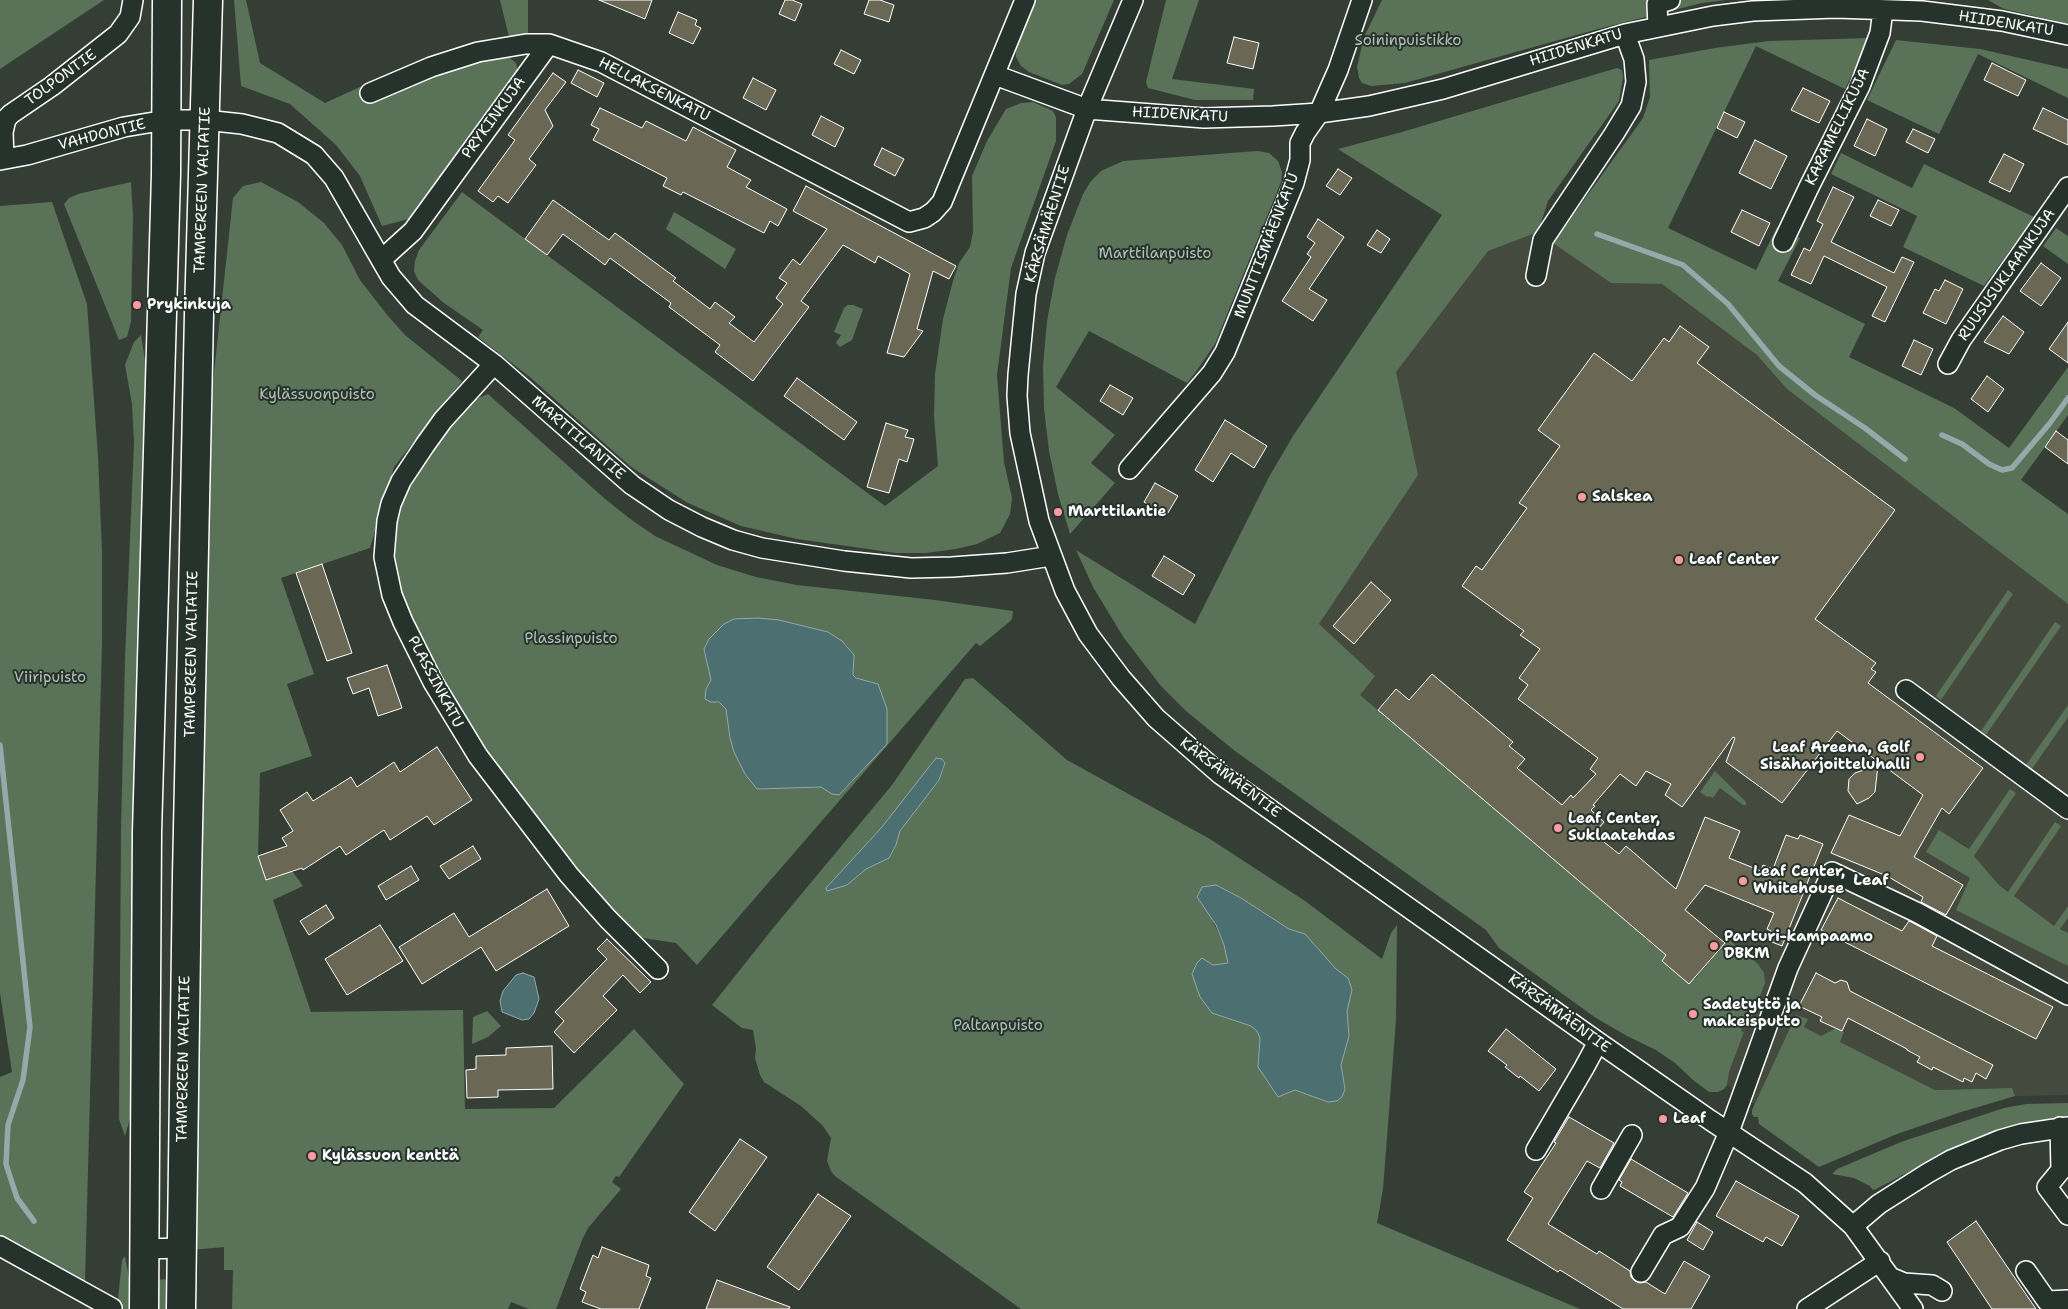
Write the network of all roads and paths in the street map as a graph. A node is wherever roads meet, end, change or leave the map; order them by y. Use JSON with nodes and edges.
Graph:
{"nodes":[{"id":1,"x":133,"y":0,"type":"edge"},
{"id":2,"x":167,"y":0,"type":"edge"},
{"id":3,"x":208,"y":0,"type":"edge"},
{"id":4,"x":1025,"y":0,"type":"edge"},
{"id":5,"x":1133,"y":0,"type":"edge"},
{"id":6,"x":1362,"y":0,"type":"edge"},
{"id":7,"x":1661,"y":1,"type":"edge"},
{"id":8,"x":1959,"y":8,"type":"edge"},
{"id":9,"x":1883,"y":10,"type":"junction"},
{"id":10,"x":1658,"y":27,"type":"junction"},
{"id":11,"x":1625,"y":34,"type":"junction"},
{"id":12,"x":2068,"y":35,"type":"edge"},
{"id":13,"x":549,"y":44,"type":"junction"},
{"id":14,"x":995,"y":75,"type":"junction"},
{"id":15,"x":370,"y":93,"type":"dead end"},
{"id":16,"x":1087,"y":109,"type":"junction"},
{"id":17,"x":1319,"y":113,"type":"junction"},
{"id":18,"x":166,"y":120,"type":"junction"},
{"id":19,"x":206,"y":120,"type":"junction"},
{"id":20,"x":2,"y":160,"type":"edge"},
{"id":21,"x":2068,"y":187,"type":"edge"},
{"id":22,"x":1783,"y":242,"type":"dead end"},
{"id":23,"x":381,"y":260,"type":"junction"},
{"id":24,"x":1536,"y":276,"type":"dead end"},
{"id":25,"x":494,"y":364,"type":"junction"},
{"id":26,"x":1948,"y":364,"type":"dead end"},
{"id":27,"x":1129,"y":469,"type":"dead end"},
{"id":28,"x":1051,"y":556,"type":"junction"},
{"id":29,"x":1906,"y":690,"type":"dead end"},
{"id":30,"x":2068,"y":809,"type":"edge"},
{"id":31,"x":658,"y":969,"type":"dead end"},
{"id":32,"x":2068,"y":995,"type":"edge"},
{"id":33,"x":1598,"y":1042,"type":"junction"},
{"id":34,"x":2064,"y":1127,"type":"edge"},
{"id":35,"x":1728,"y":1132,"type":"junction"},
{"id":36,"x":1632,"y":1135,"type":"dead end"},
{"id":37,"x":1536,"y":1150,"type":"dead end"},
{"id":38,"x":1602,"y":1189,"type":"dead end"},
{"id":39,"x":2068,"y":1215,"type":"edge"},
{"id":40,"x":1853,"y":1226,"type":"junction"},
{"id":41,"x":0,"y":1246,"type":"edge"},
{"id":42,"x":182,"y":1248,"type":"junction"},
{"id":43,"x":144,"y":1249,"type":"junction"},
{"id":44,"x":1880,"y":1261,"type":"junction"},
{"id":45,"x":2026,"y":1271,"type":"dead end"},
{"id":46,"x":1641,"y":1272,"type":"dead end"},
{"id":47,"x":1892,"y":1278,"type":"junction"},
{"id":48,"x":1942,"y":1292,"type":"dead end"},
{"id":49,"x":2068,"y":1300,"type":"edge"},
{"id":50,"x":112,"y":1308,"type":"dead end"},
{"id":51,"x":144,"y":1309,"type":"edge"},
{"id":52,"x":181,"y":1309,"type":"edge"},
{"id":53,"x":1807,"y":1309,"type":"edge"},
{"id":54,"x":1913,"y":1309,"type":"edge"}],
"edges":[{"from":1,"to":20,"type":"street","name":"TOLPONTIE"},
{"from":2,"to":18,"type":"highway"},
{"from":3,"to":19,"type":"highway","name":"TAMPEREEN VALTATIE"},
{"from":4,"to":14,"type":"street"},
{"from":5,"to":16,"type":"street","name":"KÄRSÄMÄENTIE"},
{"from":6,"to":17,"type":"street","name":"MUNTTISMÄENKATU"},
{"from":7,"to":10,"type":"street"},
{"from":8,"to":9,"type":"street","name":"HIIDENKATU"},
{"from":8,"to":12,"type":"street","name":"HIIDENKATU"},
{"from":9,"to":10,"type":"street","name":"HIIDENKATU"},
{"from":9,"to":22,"type":"street","name":"KARAMELLIKUJA"},
{"from":10,"to":11,"type":"street","name":"HIIDENKATU"},
{"from":11,"to":17,"type":"street","name":"HIIDENKATU"},
{"from":11,"to":24,"type":"street"},
{"from":13,"to":14,"type":"street","name":"HELLAKSENKATU"},
{"from":13,"to":15,"type":"street","name":"HELLAKSENKATU"},
{"from":13,"to":23,"type":"street","name":"PRYKINKUJA"},
{"from":14,"to":16,"type":"street","name":"HIIDENKATU"},
{"from":16,"to":17,"type":"street","name":"HIIDENKATU"},
{"from":16,"to":28,"type":"street","name":"KÄRSÄMÄENTIE"},
{"from":17,"to":27,"type":"street","name":"MUNTTISMÄENKATU"},
{"from":18,"to":19,"type":"street","name":"VAHDONTIE"},
{"from":18,"to":20,"type":"street","name":"VAHDONTIE"},
{"from":18,"to":43,"type":"highway"},
{"from":19,"to":23,"type":"street","name":"MARTTILANTIE"},
{"from":19,"to":42,"type":"highway","name":"TAMPEREEN VALTATIE"},
{"from":21,"to":26,"type":"street","name":"RUUSUSUKLAANKUJA"},
{"from":23,"to":25,"type":"street","name":"MARTTILANTIE"},
{"from":25,"to":28,"type":"street","name":"MARTTILANTIE"},
{"from":25,"to":31,"type":"street","name":"PLASSINKATU"},
{"from":28,"to":33,"type":"street","name":"KÄRSÄMÄENTIE"},
{"from":29,"to":30,"type":"street"},
{"from":32,"to":35,"type":"street"},
{"from":33,"to":35,"type":"street","name":"KÄRSÄMÄENTIE"},
{"from":33,"to":37,"type":"street"},
{"from":34,"to":39,"type":"street"},
{"from":34,"to":40,"type":"street"},
{"from":35,"to":40,"type":"street","name":"KÄRSÄMÄENTIE"},
{"from":35,"to":46,"type":"street"},
{"from":36,"to":38,"type":"street"},
{"from":40,"to":44,"type":"street","name":"KÄRSÄMÄENTIE"},
{"from":41,"to":50,"type":"street"},
{"from":42,"to":43,"type":"street"},
{"from":42,"to":52,"type":"highway","name":"TAMPEREEN VALTATIE"},
{"from":43,"to":51,"type":"highway"},
{"from":44,"to":47,"type":"street","name":"KÄRSÄMÄENTIE"},
{"from":44,"to":53,"type":"street"},
{"from":45,"to":49,"type":"street"},
{"from":47,"to":48,"type":"street"},
{"from":47,"to":54,"type":"street","name":"KÄRSÄMÄENTIE"}]}
